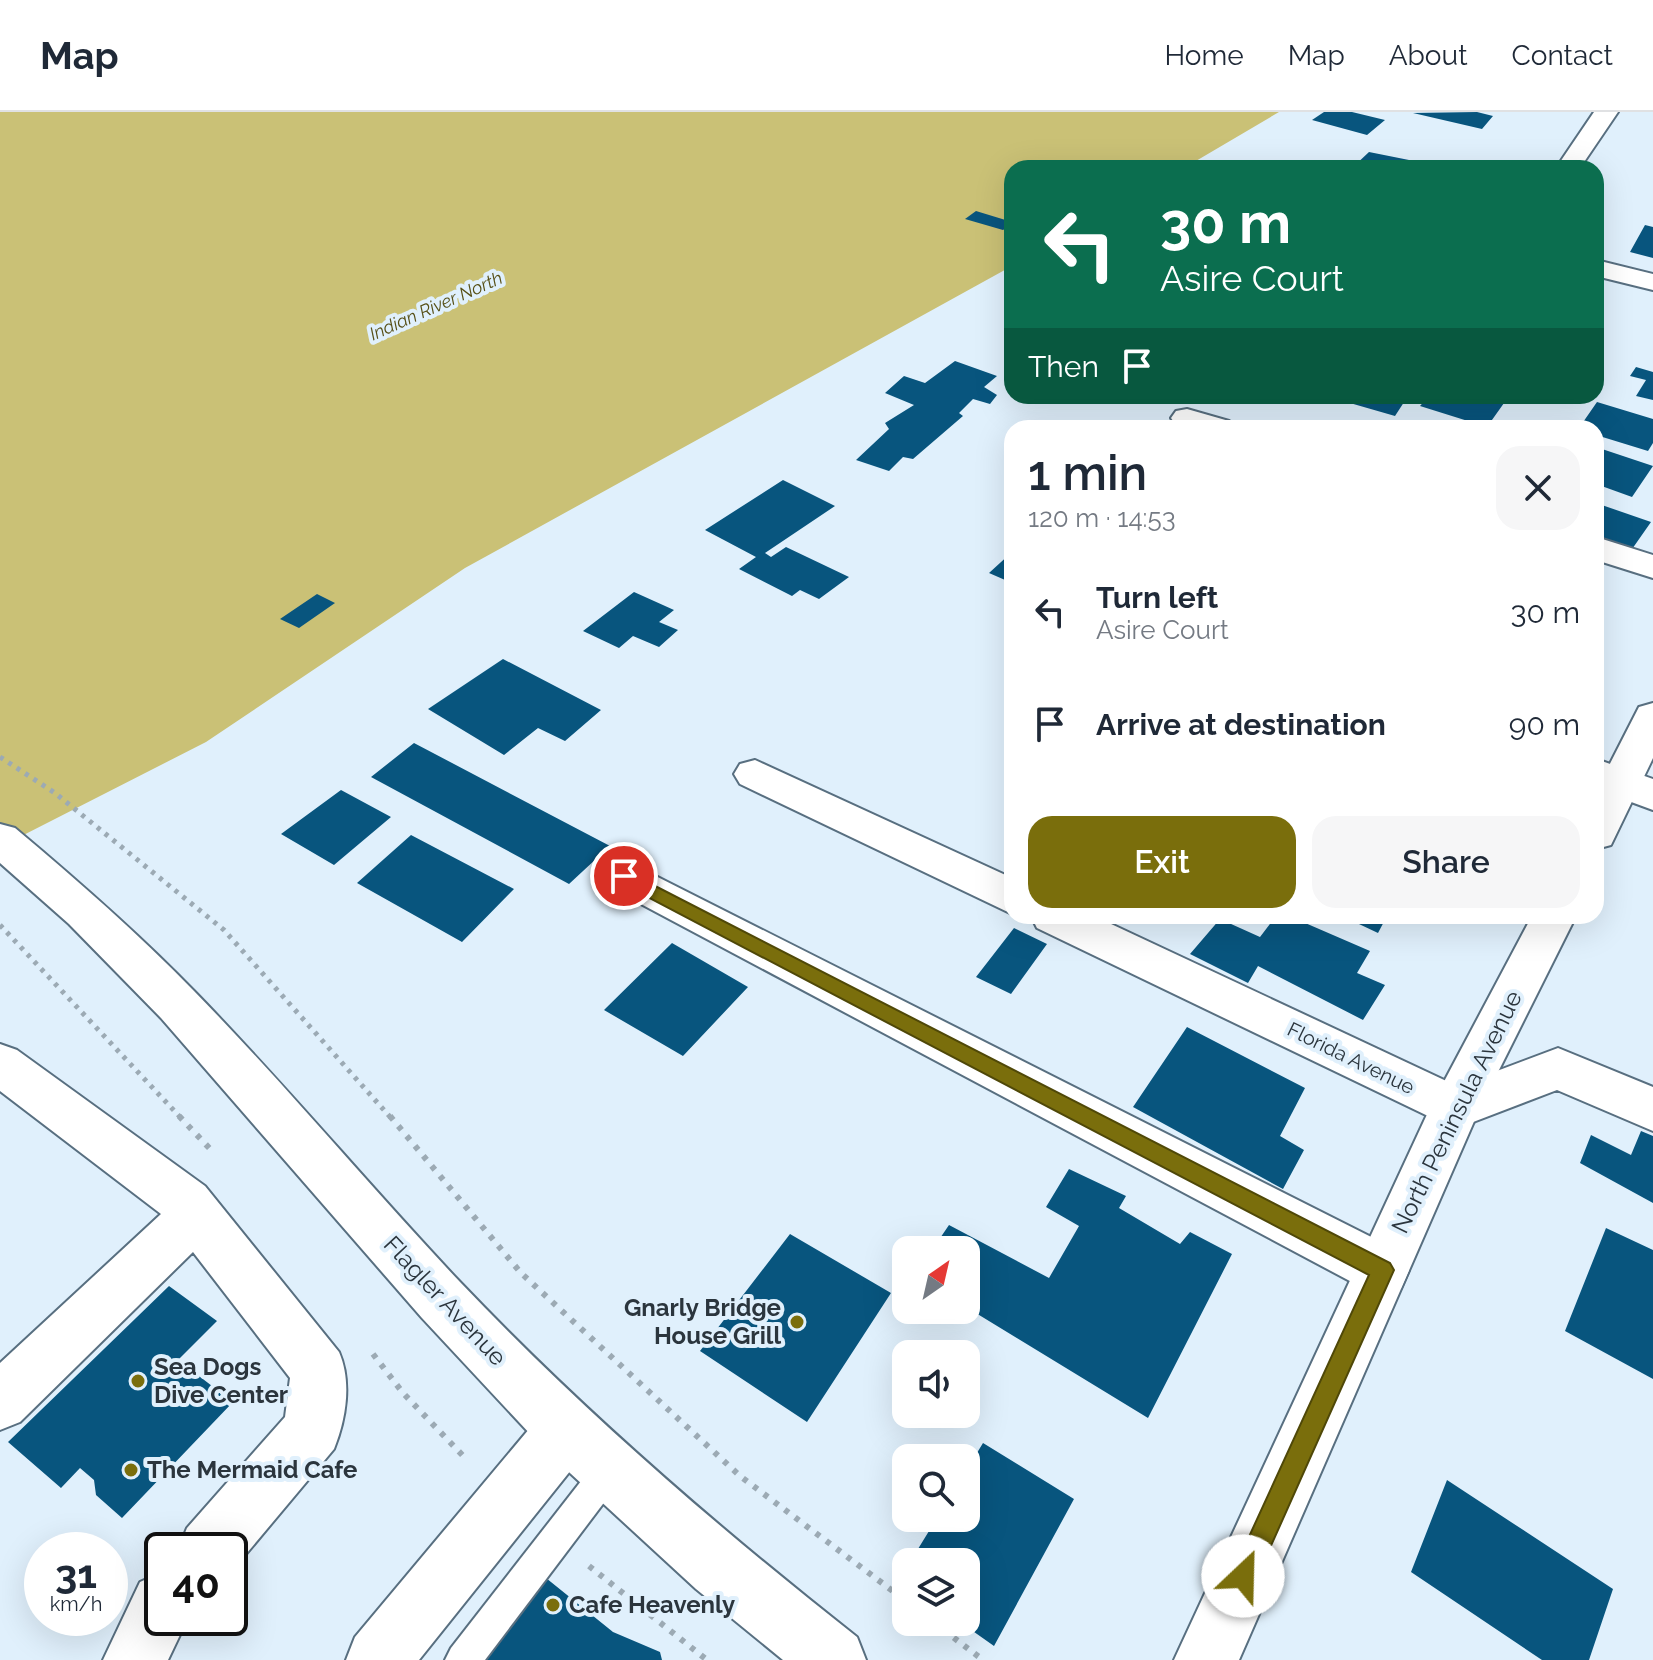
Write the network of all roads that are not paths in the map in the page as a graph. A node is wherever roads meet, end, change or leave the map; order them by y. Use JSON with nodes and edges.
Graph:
{"nodes":[{"id":1,"x":1606,"y":112,"type":"edge"},
{"id":2,"x":1573,"y":160,"type":"edge"},
{"id":3,"x":1604,"y":270,"type":"edge"},
{"id":4,"x":1653,"y":282,"type":"edge"},
{"id":5,"x":1187,"y":418,"type":"dead end"},
{"id":6,"x":1193,"y":420,"type":"edge"},
{"id":7,"x":1604,"y":551,"type":"edge"},
{"id":8,"x":1653,"y":567,"type":"edge"},
{"id":9,"x":1653,"y":716,"type":"edge"},
{"id":10,"x":755,"y":774,"type":"dead end"},
{"id":11,"x":1624,"y":784,"type":"edge"},
{"id":12,"x":1604,"y":820,"type":"edge"},
{"id":13,"x":0,"y":839,"type":"edge"},
{"id":14,"x":624,"y":876,"type":"dead end"},
{"id":15,"x":1004,"y":893,"type":"edge"},
{"id":16,"x":1070,"y":924,"type":"edge"},
{"id":17,"x":1550,"y":924,"type":"edge"},
{"id":18,"x":0,"y":1064,"type":"edge"},
{"id":19,"x":1455,"y":1108,"type":"junction"},
{"id":20,"x":1653,"y":1110,"type":"edge"},
{"id":21,"x":196,"y":1215,"type":"junction"},
{"id":22,"x":1382,"y":1270,"type":"junction"},
{"id":23,"x":0,"y":1402,"type":"edge"},
{"id":24,"x":588,"y":1449,"type":"junction"},
{"id":25,"x":224,"y":1532,"type":"edge"},
{"id":26,"x":147,"y":1636,"type":"edge"},
{"id":27,"x":820,"y":1655,"type":"edge"},
{"id":28,"x":135,"y":1660,"type":"edge"},
{"id":29,"x":378,"y":1660,"type":"edge"},
{"id":30,"x":463,"y":1660,"type":"edge"},
{"id":31,"x":1206,"y":1660,"type":"edge"}],
"edges":[{"from":1,"to":2,"type":"street"},
{"from":3,"to":4,"type":"street"},
{"from":5,"to":6,"type":"street"},
{"from":7,"to":8,"type":"street"},
{"from":9,"to":11,"type":"street"},
{"from":10,"to":15,"type":"street"},
{"from":11,"to":12,"type":"street"},
{"from":13,"to":24,"type":"street","name":"Flagler Avenue"},
{"from":14,"to":22,"type":"street"},
{"from":16,"to":19,"type":"street","name":"Florida Avenue"},
{"from":17,"to":19,"type":"street","name":"North Peninsula Avenue"},
{"from":18,"to":21,"type":"street"},
{"from":19,"to":20,"type":"street"},
{"from":19,"to":22,"type":"street","name":"North Peninsula Avenue"},
{"from":21,"to":23,"type":"street"},
{"from":21,"to":25,"type":"street"},
{"from":22,"to":31,"type":"street","name":"North Peninsula Avenue"},
{"from":24,"to":27,"type":"street","name":"Flagler Avenue"},
{"from":24,"to":29,"type":"street"},
{"from":24,"to":30,"type":"lane"},
{"from":26,"to":28,"type":"street"}]}
